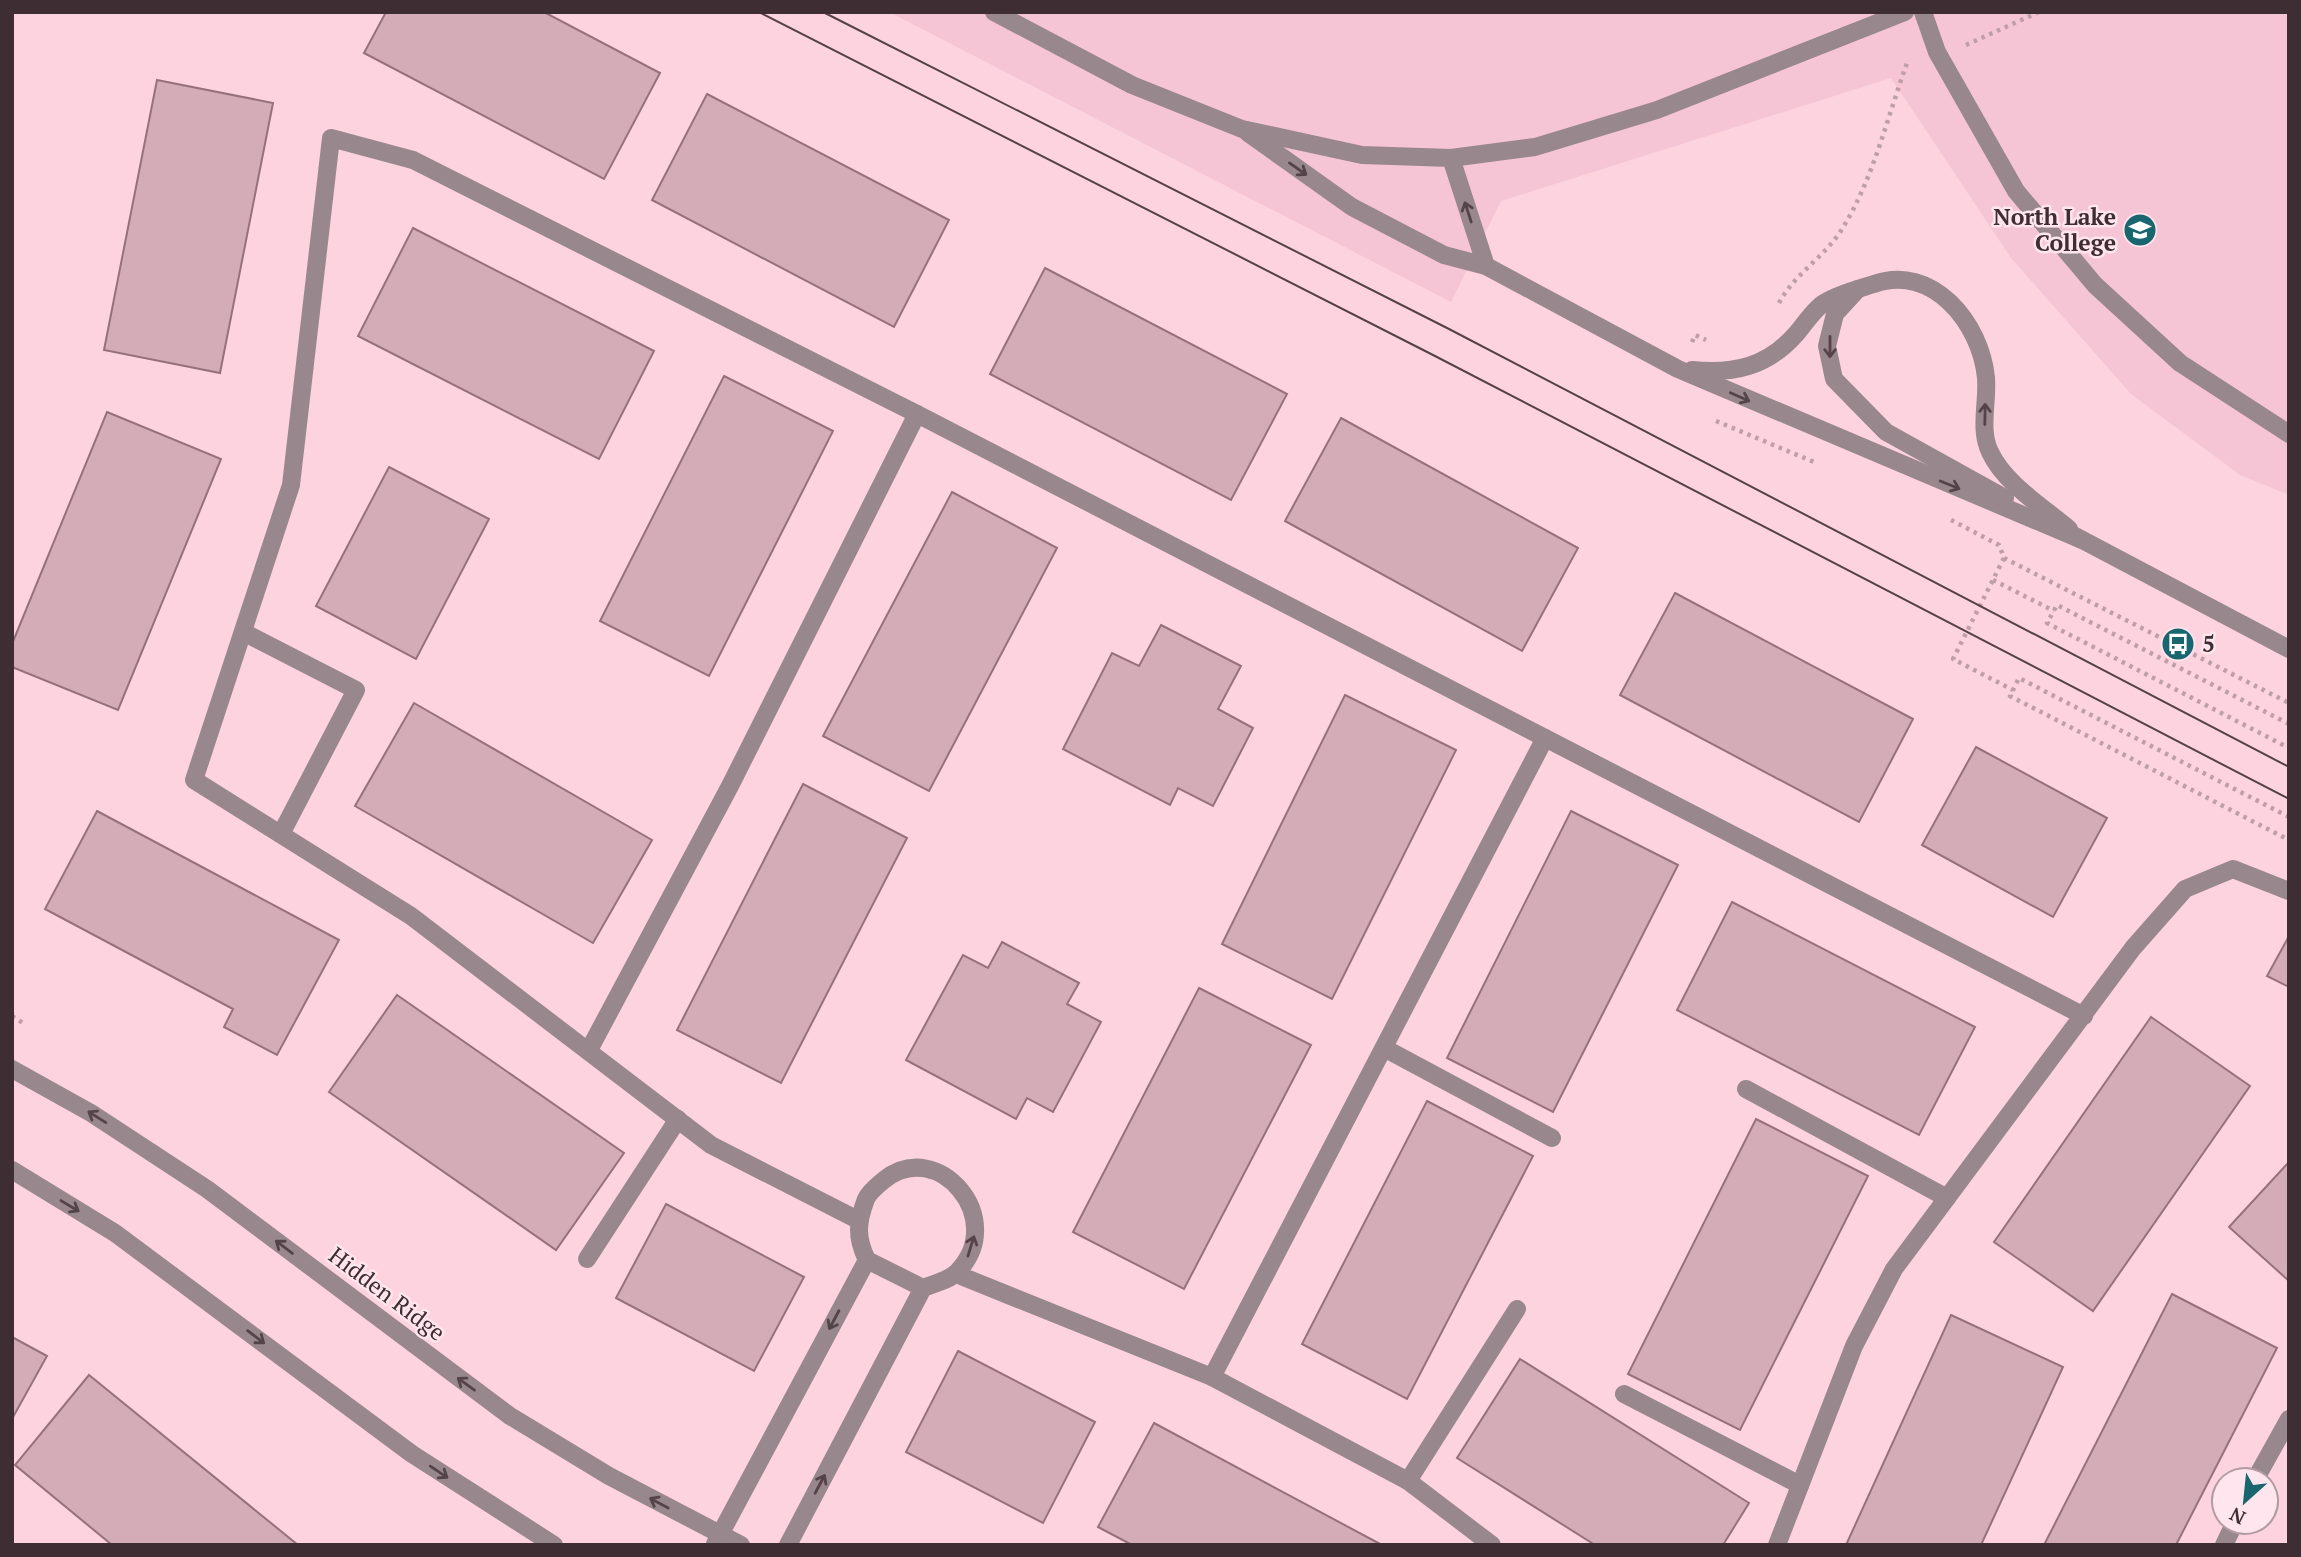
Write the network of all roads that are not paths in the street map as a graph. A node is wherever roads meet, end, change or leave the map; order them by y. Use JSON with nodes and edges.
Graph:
{"nodes":[{"id":1,"x":994,"y":12,"type":"edge"},
{"id":2,"x":1905,"y":12,"type":"edge"},
{"id":3,"x":1923,"y":12,"type":"edge"},
{"id":4,"x":1242,"y":129,"type":"junction"},
{"id":5,"x":1451,"y":158,"type":"junction"},
{"id":6,"x":1486,"y":266,"type":"junction"},
{"id":7,"x":1858,"y":289,"type":"junction"},
{"id":8,"x":1678,"y":369,"type":"junction"},
{"id":9,"x":917,"y":414,"type":"junction"},
{"id":10,"x":2289,"y":434,"type":"edge"},
{"id":11,"x":2082,"y":540,"type":"junction"},
{"id":12,"x":243,"y":632,"type":"junction"},
{"id":13,"x":2289,"y":649,"type":"edge"},
{"id":14,"x":1545,"y":738,"type":"junction"},
{"id":15,"x":282,"y":834,"type":"junction"},
{"id":16,"x":2289,"y":891,"type":"edge"},
{"id":17,"x":2084,"y":1016,"type":"junction"},
{"id":18,"x":1384,"y":1048,"type":"junction"},
{"id":19,"x":589,"y":1050,"type":"junction"},
{"id":20,"x":12,"y":1069,"type":"edge"},
{"id":21,"x":1746,"y":1089,"type":"dead end"},
{"id":22,"x":678,"y":1119,"type":"junction"},
{"id":23,"x":1552,"y":1138,"type":"dead end"},
{"id":24,"x":12,"y":1170,"type":"edge"},
{"id":25,"x":1947,"y":1198,"type":"junction"},
{"id":26,"x":858,"y":1220,"type":"junction"},
{"id":27,"x":587,"y":1259,"type":"dead end"},
{"id":28,"x":867,"y":1260,"type":"junction"},
{"id":29,"x":956,"y":1274,"type":"junction"},
{"id":30,"x":923,"y":1288,"type":"junction"},
{"id":31,"x":1517,"y":1309,"type":"dead end"},
{"id":32,"x":1212,"y":1377,"type":"junction"},
{"id":33,"x":1624,"y":1394,"type":"dead end"},
{"id":34,"x":2289,"y":1419,"type":"edge"},
{"id":35,"x":2263,"y":1466,"type":"edge"},
{"id":36,"x":1408,"y":1481,"type":"junction"},
{"id":37,"x":1800,"y":1485,"type":"junction"},
{"id":38,"x":717,"y":1539,"type":"edge"},
{"id":39,"x":554,"y":1545,"type":"edge"},
{"id":40,"x":741,"y":1545,"type":"edge"},
{"id":41,"x":788,"y":1545,"type":"edge"},
{"id":42,"x":1492,"y":1545,"type":"edge"},
{"id":43,"x":1777,"y":1545,"type":"edge"}],
"edges":[{"from":1,"to":4,"type":"street"},
{"from":2,"to":5,"type":"street"},
{"from":3,"to":10,"type":"street"},
{"from":4,"to":5,"type":"street"},
{"from":4,"to":6,"type":"street","one_way":true},
{"from":6,"to":5,"type":"street","one_way":true},
{"from":6,"to":8,"type":"street"},
{"from":7,"to":8,"type":"street"},
{"from":11,"to":7,"type":"street","one_way":true},
{"from":7,"to":11,"type":"street","one_way":true},
{"from":8,"to":11,"type":"street","one_way":true},
{"from":9,"to":12,"type":"street"},
{"from":9,"to":14,"type":"street"},
{"from":9,"to":19,"type":"street"},
{"from":11,"to":13,"type":"street"},
{"from":12,"to":15,"type":"street"},
{"from":12,"to":15,"type":"street"},
{"from":14,"to":17,"type":"street"},
{"from":14,"to":18,"type":"street"},
{"from":15,"to":19,"type":"street"},
{"from":16,"to":17,"type":"street"},
{"from":17,"to":25,"type":"street"},
{"from":18,"to":23,"type":"street"},
{"from":18,"to":32,"type":"street"},
{"from":19,"to":22,"type":"street"},
{"from":38,"to":20,"type":"street","name":"Hidden Ridge","one_way":true},
{"from":21,"to":25,"type":"street"},
{"from":22,"to":26,"type":"street"},
{"from":22,"to":27,"type":"street"},
{"from":24,"to":39,"type":"street","one_way":true},
{"from":25,"to":37,"type":"street"},
{"from":26,"to":28,"type":"street"},
{"from":29,"to":26,"type":"street","one_way":true},
{"from":28,"to":30,"type":"street"},
{"from":28,"to":38,"type":"street","one_way":true},
{"from":29,"to":30,"type":"street"},
{"from":29,"to":32,"type":"street"},
{"from":41,"to":30,"type":"street","one_way":true},
{"from":31,"to":36,"type":"street"},
{"from":32,"to":36,"type":"street"},
{"from":33,"to":37,"type":"street"},
{"from":34,"to":35,"type":"street"},
{"from":36,"to":42,"type":"street"},
{"from":37,"to":43,"type":"street"},
{"from":38,"to":40,"type":"street","name":"Hidden Ridge"}]}
